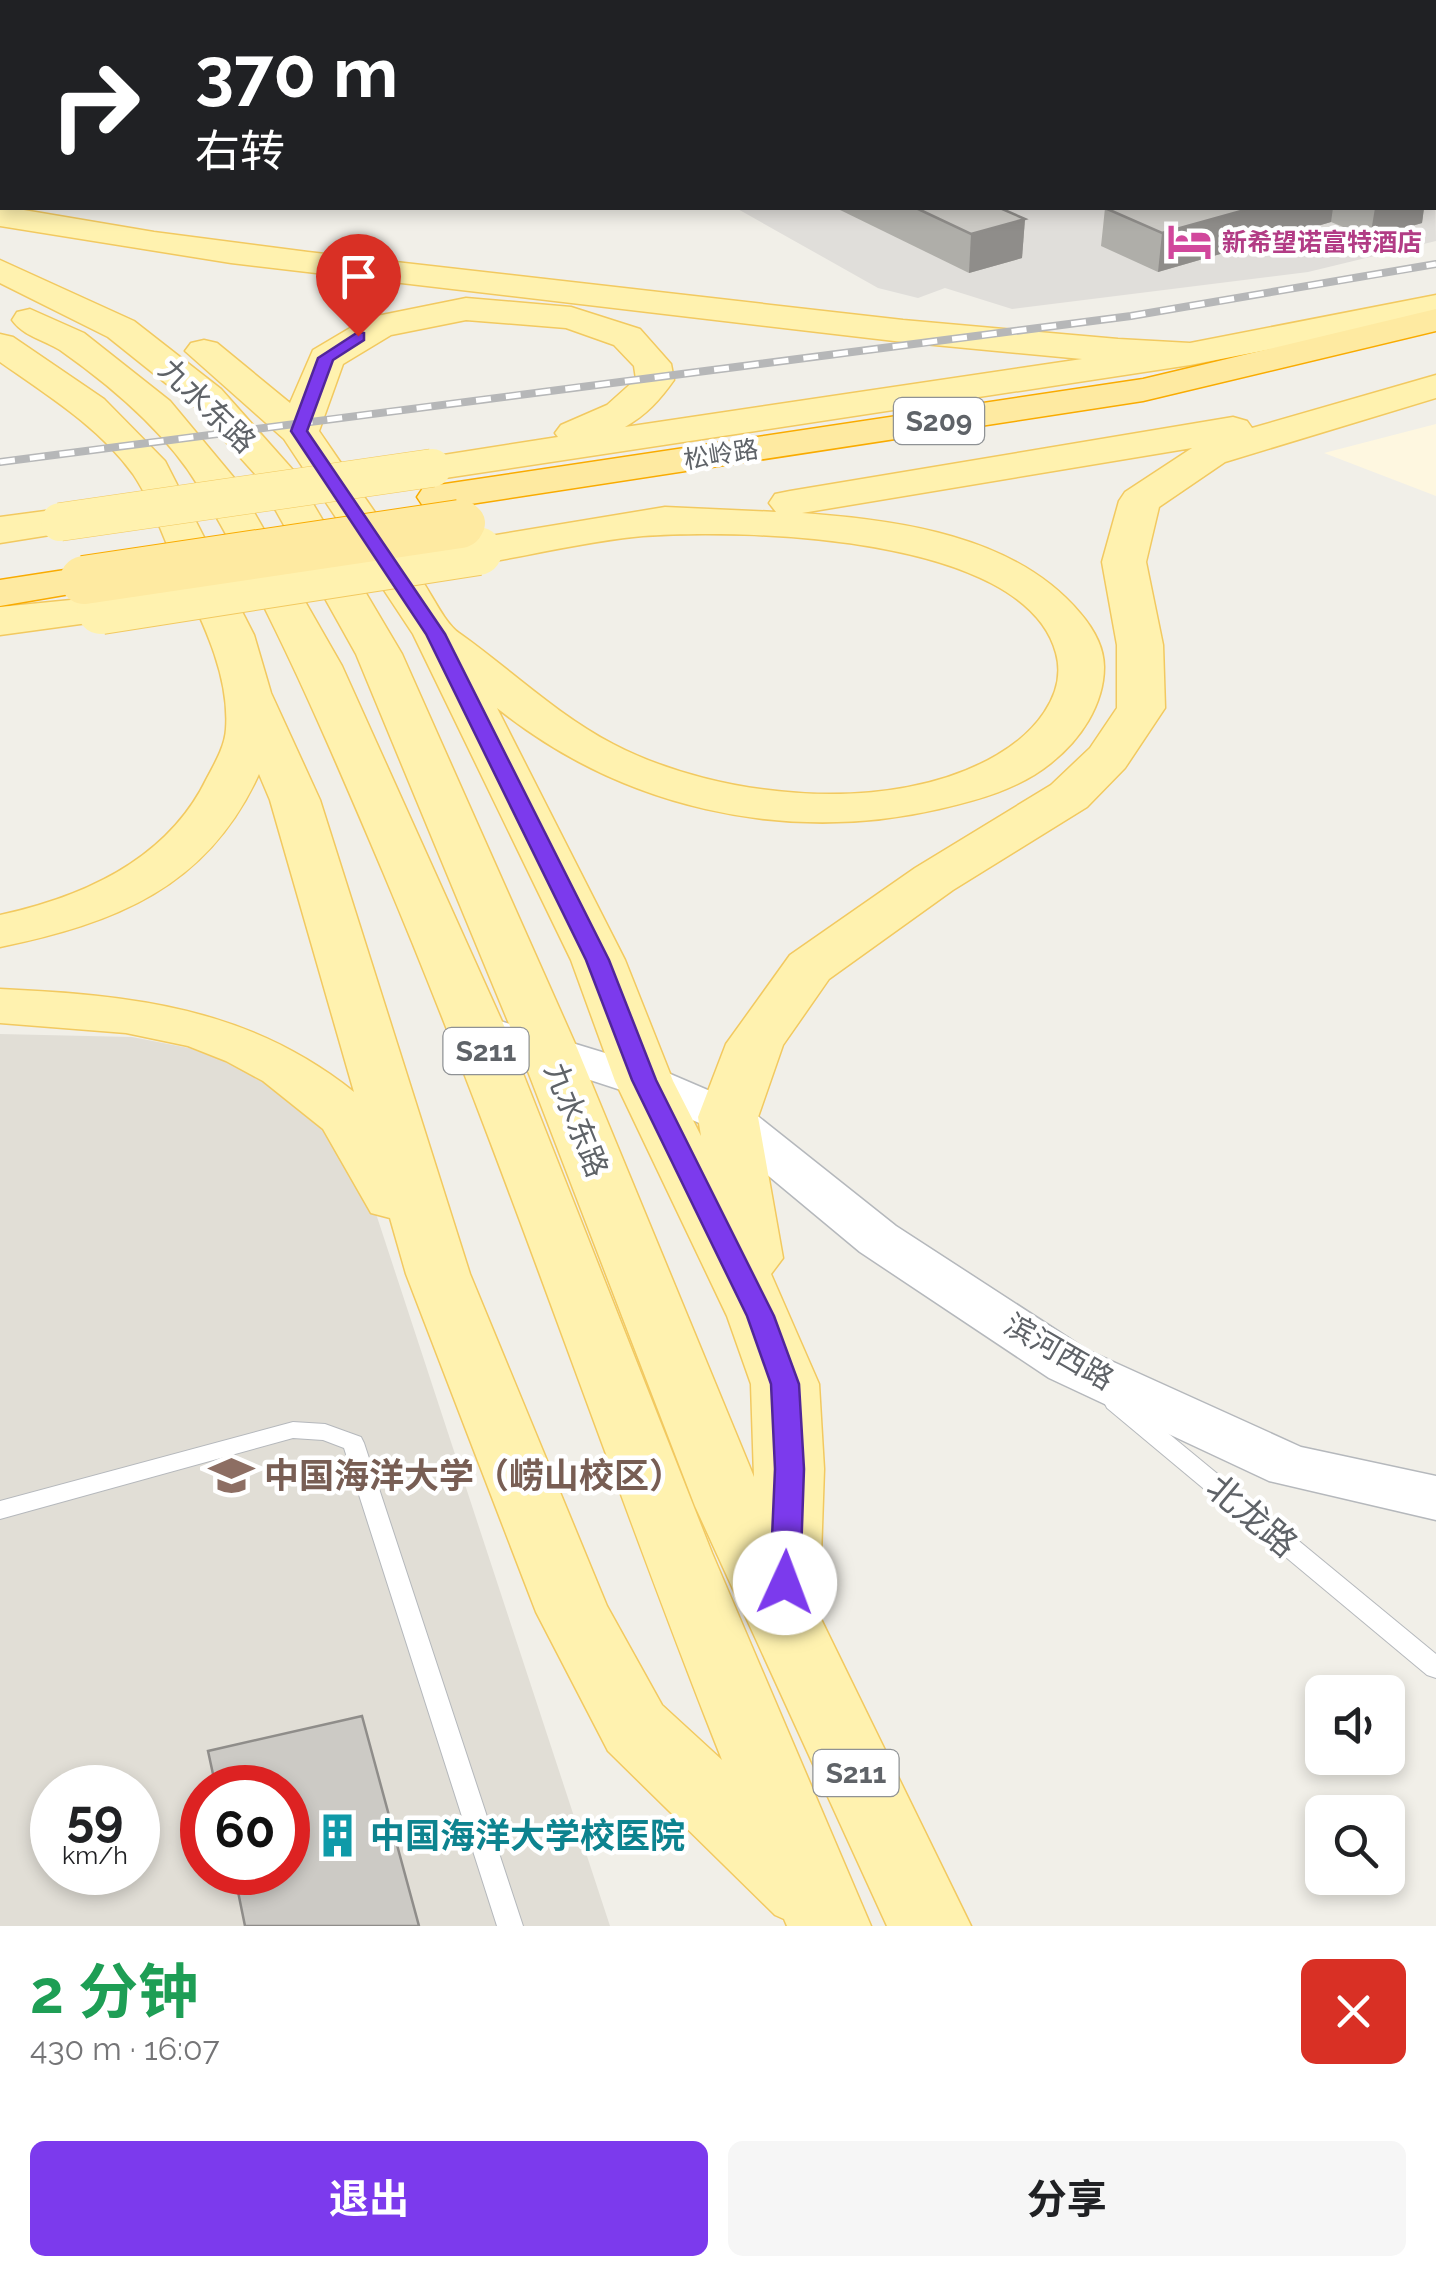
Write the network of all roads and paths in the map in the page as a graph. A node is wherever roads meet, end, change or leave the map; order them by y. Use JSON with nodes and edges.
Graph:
{"nodes":[{"id":1,"x":0,"y":216,"type":"edge"},
{"id":2,"x":0,"y":241,"type":"edge"},
{"id":3,"x":0,"y":270,"type":"edge"},
{"id":4,"x":0,"y":306,"type":"edge"},
{"id":5,"x":1436,"y":306,"type":"edge"},
{"id":6,"x":1436,"y":320,"type":"edge"},
{"id":7,"x":0,"y":345,"type":"edge"},
{"id":8,"x":1190,"y":354,"type":"junction"},
{"id":9,"x":1436,"y":356,"type":"edge"},
{"id":10,"x":0,"y":371,"type":"edge"},
{"id":11,"x":1436,"y":386,"type":"edge"},
{"id":12,"x":1358,"y":406,"type":"junction"},
{"id":13,"x":106,"y":423,"type":"junction"},
{"id":14,"x":299,"y":431,"type":"junction"},
{"id":15,"x":453,"y":510,"type":"junction"},
{"id":16,"x":627,"y":524,"type":"junction"},
{"id":17,"x":0,"y":530,"type":"edge"},
{"id":18,"x":0,"y":559,"type":"edge"},
{"id":19,"x":76,"y":566,"type":"junction"},
{"id":20,"x":9,"y":614,"type":"edge"},
{"id":21,"x":436,"y":634,"type":"junction"},
{"id":22,"x":247,"y":693,"type":"junction"},
{"id":23,"x":0,"y":931,"type":"edge"},
{"id":24,"x":0,"y":1006,"type":"edge"},
{"id":25,"x":477,"y":1028,"type":"junction"},
{"id":26,"x":548,"y":1048,"type":"junction"},
{"id":27,"x":644,"y":1080,"type":"junction"},
{"id":28,"x":728,"y":1117,"type":"junction"},
{"id":29,"x":438,"y":1274,"type":"junction"},
{"id":30,"x":760,"y":1316,"type":"junction"},
{"id":31,"x":1068,"y":1364,"type":"junction"},
{"id":32,"x":1436,"y":1498,"type":"edge"},
{"id":33,"x":0,"y":1510,"type":"edge"},
{"id":34,"x":784,"y":1621,"type":"junction"},
{"id":35,"x":1436,"y":1668,"type":"edge"},
{"id":36,"x":823,"y":1914,"type":"edge"},
{"id":37,"x":510,"y":1926,"type":"edge"},
{"id":38,"x":929,"y":1926,"type":"edge"}],
"edges":[{"from":1,"to":8,"type":"main road"},
{"from":2,"to":14,"type":"main road"},
{"from":3,"to":26,"type":"main road","name":"九水东路","number":"S211"},
{"from":4,"to":25,"type":"main road","name":"九水东路","number":"S211"},
{"from":5,"to":8,"type":"main road"},
{"from":6,"to":15,"type":"highway","name":"松岭路","number":"S209"},
{"from":7,"to":13,"type":"main road"},
{"from":8,"to":15,"type":"main road"},
{"from":9,"to":15,"type":"highway","name":"松岭路","number":"S209"},
{"from":10,"to":13,"type":"main road"},
{"from":11,"to":12,"type":"main road"},
{"from":12,"to":16,"type":"main road"},
{"from":12,"to":28,"type":"main road"},
{"from":13,"to":22,"type":"main road"},
{"from":14,"to":15,"type":"main road"},
{"from":14,"to":21,"type":"main road"},
{"from":15,"to":16,"type":"main road"},
{"from":15,"to":19,"type":"main road","bridge":true},
{"from":15,"to":19,"type":"highway","name":"松岭路","number":"S209"},
{"from":16,"to":21,"type":"main road"},
{"from":17,"to":19,"type":"main road"},
{"from":18,"to":19,"type":"highway","name":"松岭路","number":"S209"},
{"from":19,"to":20,"type":"main road"},
{"from":21,"to":27,"type":"main road"},
{"from":22,"to":23,"type":"main road"},
{"from":22,"to":29,"type":"main road"},
{"from":24,"to":29,"type":"main road"},
{"from":25,"to":26,"type":"street","name":"滨河西路"},
{"from":25,"to":36,"type":"main road","name":"九水东路","number":"S211"},
{"from":26,"to":27,"type":"street","name":"滨河西路"},
{"from":26,"to":34,"type":"main road","name":"九水东路","number":"S211"},
{"from":27,"to":28,"type":"street","name":"滨河西路"},
{"from":27,"to":30,"type":"main road"},
{"from":28,"to":30,"type":"main road"},
{"from":28,"to":31,"type":"street","name":"滨河西路"},
{"from":29,"to":36,"type":"main road"},
{"from":30,"to":34,"type":"main road"},
{"from":31,"to":32,"type":"street","name":"滨河西路"},
{"from":31,"to":35,"type":"lane","name":"北龙路"},
{"from":33,"to":37,"type":"lane"},
{"from":34,"to":38,"type":"main road","name":"九水东路","number":"S211"}]}
